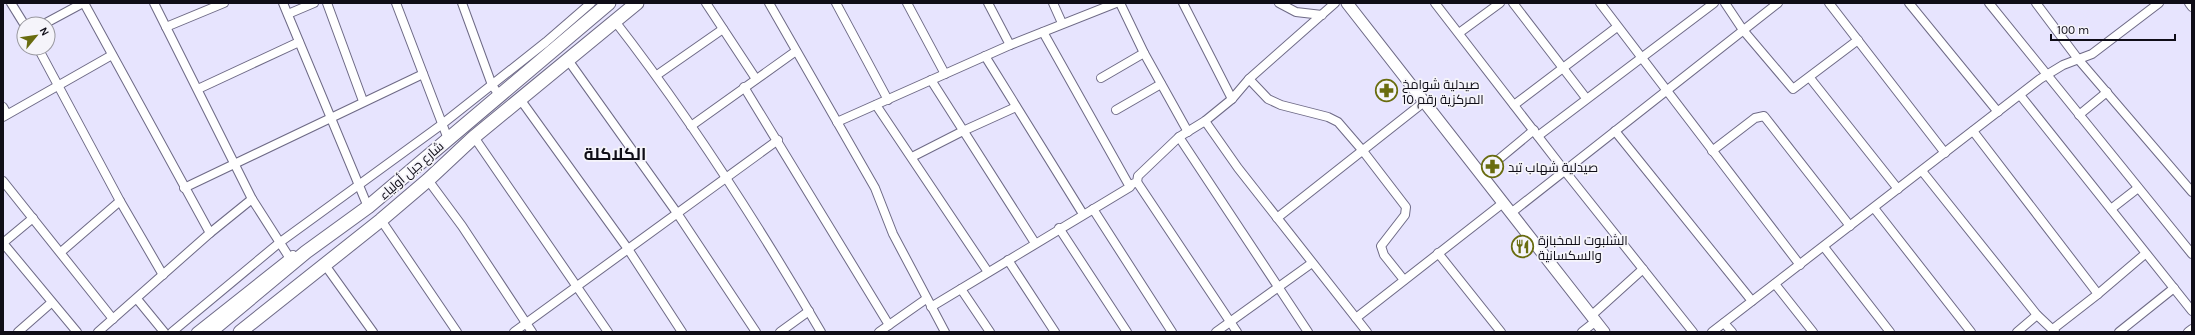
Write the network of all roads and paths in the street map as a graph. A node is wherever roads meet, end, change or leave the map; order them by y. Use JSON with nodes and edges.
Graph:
{"nodes":[{"id":1,"x":11,"y":3,"type":"edge"},
{"id":2,"x":83,"y":3,"type":"edge"},
{"id":3,"x":154,"y":3,"type":"edge"},
{"id":4,"x":224,"y":3,"type":"edge"},
{"id":5,"x":283,"y":3,"type":"edge"},
{"id":6,"x":314,"y":3,"type":"edge"},
{"id":7,"x":327,"y":3,"type":"edge"},
{"id":8,"x":396,"y":3,"type":"edge"},
{"id":9,"x":462,"y":3,"type":"edge"},
{"id":10,"x":637,"y":3,"type":"edge"},
{"id":11,"x":706,"y":3,"type":"edge"},
{"id":12,"x":770,"y":3,"type":"edge"},
{"id":13,"x":836,"y":3,"type":"edge"},
{"id":14,"x":907,"y":3,"type":"edge"},
{"id":15,"x":988,"y":3,"type":"edge"},
{"id":16,"x":1053,"y":3,"type":"edge"},
{"id":17,"x":1116,"y":3,"type":"edge"},
{"id":18,"x":1120,"y":3,"type":"edge"},
{"id":19,"x":1183,"y":3,"type":"edge"},
{"id":20,"x":1279,"y":3,"type":"edge"},
{"id":21,"x":1335,"y":3,"type":"edge"},
{"id":22,"x":1347,"y":3,"type":"edge"},
{"id":23,"x":1435,"y":3,"type":"edge"},
{"id":24,"x":1500,"y":3,"type":"edge"},
{"id":25,"x":1513,"y":3,"type":"edge"},
{"id":26,"x":1600,"y":3,"type":"edge"},
{"id":27,"x":1714,"y":3,"type":"edge"},
{"id":28,"x":1725,"y":3,"type":"edge"},
{"id":29,"x":1778,"y":3,"type":"edge"},
{"id":30,"x":1829,"y":3,"type":"edge"},
{"id":31,"x":1909,"y":3,"type":"edge"},
{"id":32,"x":1988,"y":3,"type":"edge"},
{"id":33,"x":2036,"y":3,"type":"edge"},
{"id":34,"x":2159,"y":3,"type":"edge"},
{"id":35,"x":2189,"y":3,"type":"edge"},
{"id":36,"x":599,"y":5,"type":"edge"},
{"id":37,"x":2192,"y":7,"type":"edge"},
{"id":38,"x":288,"y":14,"type":"junction"},
{"id":39,"x":1322,"y":15,"type":"junction"},
{"id":40,"x":19,"y":16,"type":"edge"},
{"id":41,"x":56,"y":18,"type":"edge"},
{"id":42,"x":614,"y":20,"type":"junction"},
{"id":43,"x":1062,"y":23,"type":"junction"},
{"id":44,"x":166,"y":27,"type":"junction"},
{"id":45,"x":1617,"y":27,"type":"junction"},
{"id":46,"x":723,"y":29,"type":"junction"},
{"id":47,"x":1743,"y":30,"type":"junction"},
{"id":48,"x":1043,"y":32,"type":"junction"},
{"id":49,"x":1459,"y":33,"type":"junction"},
{"id":50,"x":1858,"y":40,"type":"junction"},
{"id":51,"x":299,"y":42,"type":"junction"},
{"id":52,"x":1010,"y":45,"type":"junction"},
{"id":53,"x":796,"y":51,"type":"junction"},
{"id":54,"x":1144,"y":53,"type":"junction"},
{"id":55,"x":112,"y":55,"type":"junction"},
{"id":56,"x":43,"y":56,"type":"edge"},
{"id":57,"x":985,"y":56,"type":"junction"},
{"id":58,"x":1640,"y":58,"type":"junction"},
{"id":59,"x":2078,"y":59,"type":"junction"},
{"id":60,"x":568,"y":60,"type":"junction"},
{"id":61,"x":1562,"y":69,"type":"junction"},
{"id":62,"x":423,"y":74,"type":"junction"},
{"id":63,"x":945,"y":74,"type":"junction"},
{"id":64,"x":657,"y":75,"type":"junction"},
{"id":65,"x":2046,"y":75,"type":"junction"},
{"id":66,"x":1101,"y":78,"type":"dead end"},
{"id":67,"x":1810,"y":78,"type":"junction"},
{"id":68,"x":756,"y":79,"type":"junction"},
{"id":69,"x":1249,"y":79,"type":"junction"},
{"id":70,"x":931,"y":80,"type":"junction"},
{"id":71,"x":1161,"y":84,"type":"junction"},
{"id":72,"x":60,"y":85,"type":"junction"},
{"id":73,"x":744,"y":87,"type":"junction"},
{"id":74,"x":198,"y":89,"type":"junction"},
{"id":75,"x":496,"y":90,"type":"junction"},
{"id":76,"x":1666,"y":91,"type":"junction"},
{"id":77,"x":2107,"y":92,"type":"junction"},
{"id":78,"x":2020,"y":95,"type":"junction"},
{"id":79,"x":1586,"y":98,"type":"junction"},
{"id":80,"x":520,"y":99,"type":"junction"},
{"id":81,"x":1232,"y":99,"type":"junction"},
{"id":82,"x":888,"y":100,"type":"junction"},
{"id":83,"x":362,"y":101,"type":"junction"},
{"id":84,"x":1424,"y":102,"type":"junction"},
{"id":85,"x":876,"y":105,"type":"junction"},
{"id":86,"x":1514,"y":105,"type":"junction"},
{"id":87,"x":1016,"y":107,"type":"junction"},
{"id":88,"x":1116,"y":110,"type":"dead end"},
{"id":89,"x":1998,"y":112,"type":"junction"},
{"id":90,"x":4,"y":113,"type":"edge"},
{"id":91,"x":2079,"y":115,"type":"junction"},
{"id":92,"x":330,"y":117,"type":"junction"},
{"id":93,"x":1205,"y":121,"type":"junction"},
{"id":94,"x":837,"y":122,"type":"junction"},
{"id":95,"x":441,"y":125,"type":"junction"},
{"id":96,"x":691,"y":126,"type":"junction"},
{"id":97,"x":963,"y":131,"type":"junction"},
{"id":98,"x":1973,"y":131,"type":"junction"},
{"id":99,"x":1188,"y":132,"type":"junction"},
{"id":100,"x":1615,"y":132,"type":"junction"},
{"id":101,"x":1536,"y":133,"type":"junction"},
{"id":102,"x":474,"y":137,"type":"junction"},
{"id":103,"x":1179,"y":137,"type":"junction"},
{"id":104,"x":448,"y":139,"type":"junction"},
{"id":105,"x":778,"y":140,"type":"junction"},
{"id":106,"x":1363,"y":150,"type":"junction"},
{"id":107,"x":1712,"y":152,"type":"junction"},
{"id":108,"x":1945,"y":153,"type":"junction"},
{"id":109,"x":912,"y":157,"type":"junction"},
{"id":110,"x":234,"y":162,"type":"junction"},
{"id":111,"x":1564,"y":170,"type":"junction"},
{"id":112,"x":1922,"y":171,"type":"junction"},
{"id":113,"x":1481,"y":174,"type":"junction"},
{"id":114,"x":726,"y":177,"type":"junction"},
{"id":115,"x":428,"y":180,"type":"junction"},
{"id":116,"x":3,"y":181,"type":"edge"},
{"id":117,"x":1133,"y":184,"type":"junction"},
{"id":118,"x":358,"y":186,"type":"junction"},
{"id":119,"x":184,"y":188,"type":"junction"},
{"id":120,"x":2138,"y":188,"type":"junction"},
{"id":121,"x":1898,"y":189,"type":"junction"},
{"id":122,"x":2192,"y":192,"type":"edge"},
{"id":123,"x":252,"y":199,"type":"junction"},
{"id":124,"x":120,"y":201,"type":"junction"},
{"id":125,"x":1503,"y":203,"type":"junction"},
{"id":126,"x":368,"y":207,"type":"junction"},
{"id":127,"x":1874,"y":208,"type":"junction"},
{"id":128,"x":1093,"y":209,"type":"junction"},
{"id":129,"x":2111,"y":210,"type":"junction"},
{"id":130,"x":677,"y":213,"type":"junction"},
{"id":131,"x":1511,"y":213,"type":"junction"},
{"id":132,"x":1083,"y":214,"type":"junction"},
{"id":133,"x":33,"y":218,"type":"junction"},
{"id":134,"x":1277,"y":218,"type":"junction"},
{"id":135,"x":381,"y":220,"type":"junction"},
{"id":136,"x":1850,"y":226,"type":"junction"},
{"id":137,"x":1059,"y":228,"type":"junction"},
{"id":138,"x":210,"y":233,"type":"junction"},
{"id":139,"x":3,"y":243,"type":"edge"},
{"id":140,"x":279,"y":243,"type":"junction"},
{"id":141,"x":1035,"y":243,"type":"junction"},
{"id":142,"x":1824,"y":247,"type":"junction"},
{"id":143,"x":628,"y":249,"type":"junction"},
{"id":144,"x":309,"y":250,"type":"junction"},
{"id":145,"x":61,"y":252,"type":"junction"},
{"id":146,"x":1438,"y":253,"type":"junction"},
{"id":147,"x":2145,"y":254,"type":"junction"},
{"id":148,"x":2192,"y":254,"type":"edge"},
{"id":149,"x":289,"y":257,"type":"junction"},
{"id":150,"x":1008,"y":260,"type":"junction"},
{"id":151,"x":1312,"y":263,"type":"junction"},
{"id":152,"x":325,"y":265,"type":"junction"},
{"id":153,"x":1800,"y":265,"type":"junction"},
{"id":154,"x":1643,"y":269,"type":"junction"},
{"id":155,"x":988,"y":272,"type":"junction"},
{"id":156,"x":163,"y":275,"type":"junction"},
{"id":157,"x":1404,"y":280,"type":"junction"},
{"id":158,"x":1775,"y":284,"type":"junction"},
{"id":159,"x":577,"y":286,"type":"junction"},
{"id":160,"x":961,"y":288,"type":"junction"},
{"id":161,"x":1278,"y":288,"type":"junction"},
{"id":162,"x":2174,"y":288,"type":"junction"},
{"id":163,"x":2098,"y":294,"type":"junction"},
{"id":164,"x":137,"y":299,"type":"junction"},
{"id":165,"x":926,"y":299,"type":"junction"},
{"id":166,"x":1752,"y":302,"type":"junction"},
{"id":167,"x":51,"y":303,"type":"junction"},
{"id":168,"x":931,"y":307,"type":"junction"},
{"id":169,"x":2191,"y":307,"type":"edge"},
{"id":170,"x":809,"y":311,"type":"junction"},
{"id":171,"x":2037,"y":315,"type":"junction"},
{"id":172,"x":1356,"y":318,"type":"junction"},
{"id":173,"x":114,"y":319,"type":"junction"},
{"id":174,"x":1593,"y":319,"type":"junction"},
{"id":175,"x":1230,"y":322,"type":"junction"},
{"id":176,"x":1724,"y":323,"type":"junction"},
{"id":177,"x":526,"y":324,"type":"junction"},
{"id":178,"x":889,"y":325,"type":"junction"},
{"id":179,"x":2192,"y":329,"type":"edge"},
{"id":180,"x":2054,"y":331,"type":"edge"},
{"id":181,"x":2124,"y":331,"type":"edge"},
{"id":182,"x":18,"y":332,"type":"edge"},
{"id":183,"x":77,"y":332,"type":"edge"},
{"id":184,"x":98,"y":332,"type":"edge"},
{"id":185,"x":164,"y":332,"type":"edge"},
{"id":186,"x":172,"y":332,"type":"edge"},
{"id":187,"x":196,"y":332,"type":"edge"},
{"id":188,"x":210,"y":332,"type":"edge"},
{"id":189,"x":240,"y":332,"type":"edge"},
{"id":190,"x":373,"y":332,"type":"edge"},
{"id":191,"x":457,"y":332,"type":"edge"},
{"id":192,"x":514,"y":332,"type":"edge"},
{"id":193,"x":532,"y":332,"type":"edge"},
{"id":194,"x":608,"y":332,"type":"edge"},
{"id":195,"x":682,"y":332,"type":"edge"},
{"id":196,"x":756,"y":332,"type":"edge"},
{"id":197,"x":780,"y":332,"type":"edge"},
{"id":198,"x":821,"y":332,"type":"edge"},
{"id":199,"x":879,"y":332,"type":"edge"},
{"id":200,"x":945,"y":332,"type":"edge"},
{"id":201,"x":990,"y":332,"type":"edge"},
{"id":202,"x":1055,"y":332,"type":"edge"},
{"id":203,"x":1126,"y":332,"type":"edge"},
{"id":204,"x":1172,"y":332,"type":"edge"},
{"id":205,"x":1216,"y":332,"type":"edge"},
{"id":206,"x":1237,"y":332,"type":"edge"},
{"id":207,"x":1308,"y":332,"type":"edge"},
{"id":208,"x":1367,"y":332,"type":"edge"},
{"id":209,"x":1501,"y":332,"type":"edge"},
{"id":210,"x":1582,"y":332,"type":"edge"},
{"id":211,"x":1604,"y":332,"type":"edge"},
{"id":212,"x":1693,"y":332,"type":"edge"},
{"id":213,"x":1712,"y":332,"type":"edge"},
{"id":214,"x":1732,"y":332,"type":"edge"},
{"id":215,"x":1813,"y":332,"type":"edge"},
{"id":216,"x":1890,"y":332,"type":"edge"},
{"id":217,"x":1971,"y":332,"type":"edge"},
{"id":218,"x":2017,"y":332,"type":"edge"},
{"id":219,"x":2188,"y":332,"type":"edge"}],
"edges":[{"from":1,"to":40,"type":"street"},
{"from":2,"to":41,"type":"street"},
{"from":2,"to":55,"type":"street"},
{"from":3,"to":44,"type":"street"},
{"from":4,"to":44,"type":"street"},
{"from":5,"to":38,"type":"street"},
{"from":6,"to":38,"type":"street"},
{"from":7,"to":83,"type":"street"},
{"from":8,"to":62,"type":"street"},
{"from":9,"to":75,"type":"street"},
{"from":10,"to":42,"type":"main road","name":"شارع جبل أولياء"},
{"from":11,"to":46,"type":"street"},
{"from":12,"to":53,"type":"street"},
{"from":13,"to":82,"type":"street"},
{"from":14,"to":63,"type":"street"},
{"from":15,"to":52,"type":"street"},
{"from":16,"to":43,"type":"street"},
{"from":17,"to":43,"type":"street"},
{"from":18,"to":54,"type":"street"},
{"from":19,"to":81,"type":"street"},
{"from":20,"to":39,"type":"street"},
{"from":21,"to":39,"type":"street"},
{"from":22,"to":84,"type":"street"},
{"from":23,"to":49,"type":"street"},
{"from":24,"to":49,"type":"street"},
{"from":25,"to":61,"type":"street"},
{"from":26,"to":45,"type":"street"},
{"from":27,"to":58,"type":"street"},
{"from":28,"to":47,"type":"street"},
{"from":29,"to":47,"type":"street"},
{"from":30,"to":50,"type":"street"},
{"from":31,"to":89,"type":"street"},
{"from":32,"to":65,"type":"street"},
{"from":33,"to":59,"type":"street"},
{"from":34,"to":59,"type":"street"},
{"from":35,"to":37,"type":"street"},
{"from":36,"to":75,"type":"main road","name":"شارع جبل أولياء"},
{"from":38,"to":51,"type":"street"},
{"from":39,"to":69,"type":"street"},
{"from":42,"to":60,"type":"main road","name":"شارع جبل أولياء"},
{"from":42,"to":64,"type":"street"},
{"from":43,"to":48,"type":"street"},
{"from":44,"to":74,"type":"street"},
{"from":45,"to":58,"type":"street"},
{"from":45,"to":61,"type":"street"},
{"from":46,"to":64,"type":"street"},
{"from":46,"to":68,"type":"street"},
{"from":47,"to":67,"type":"street"},
{"from":47,"to":76,"type":"street"},
{"from":48,"to":52,"type":"street"},
{"from":48,"to":117,"type":"street"},
{"from":49,"to":86,"type":"street"},
{"from":50,"to":67,"type":"street"},
{"from":50,"to":108,"type":"street"},
{"from":51,"to":74,"type":"street"},
{"from":51,"to":92,"type":"street"},
{"from":52,"to":57,"type":"street"},
{"from":53,"to":68,"type":"street"},
{"from":53,"to":94,"type":"street"},
{"from":54,"to":66,"type":"street"},
{"from":54,"to":71,"type":"street"},
{"from":55,"to":72,"type":"street"},
{"from":55,"to":119,"type":"street"},
{"from":56,"to":72,"type":"street"},
{"from":57,"to":63,"type":"street"},
{"from":57,"to":87,"type":"street"},
{"from":58,"to":76,"type":"street"},
{"from":58,"to":79,"type":"street"},
{"from":59,"to":65,"type":"street"},
{"from":59,"to":77,"type":"street"},
{"from":60,"to":80,"type":"main road","name":"شارع جبل أولياء"},
{"from":60,"to":130,"type":"street"},
{"from":61,"to":79,"type":"street"},
{"from":61,"to":86,"type":"street"},
{"from":62,"to":83,"type":"street"},
{"from":62,"to":95,"type":"street"},
{"from":63,"to":70,"type":"street"},
{"from":64,"to":96,"type":"street"},
{"from":65,"to":78,"type":"street"},
{"from":65,"to":91,"type":"street"},
{"from":67,"to":121,"type":"street"},
{"from":68,"to":73,"type":"street"},
{"from":69,"to":81,"type":"street"},
{"from":69,"to":106,"type":"street"},
{"from":70,"to":82,"type":"street"},
{"from":70,"to":97,"type":"street"},
{"from":71,"to":88,"type":"street"},
{"from":71,"to":99,"type":"street"},
{"from":72,"to":90,"type":"street"},
{"from":72,"to":124,"type":"street"},
{"from":73,"to":96,"type":"street"},
{"from":73,"to":105,"type":"street"},
{"from":74,"to":110,"type":"street"},
{"from":75,"to":95,"type":"street"},
{"from":75,"to":104,"type":"main road","name":"شارع جبل أولياء"},
{"from":76,"to":100,"type":"street"},
{"from":76,"to":107,"type":"street"},
{"from":77,"to":91,"type":"street"},
{"from":77,"to":122,"type":"street"},
{"from":78,"to":89,"type":"street"},
{"from":78,"to":129,"type":"street"},
{"from":79,"to":101,"type":"street"},
{"from":80,"to":102,"type":"main road","name":"شارع جبل أولياء"},
{"from":80,"to":143,"type":"street"},
{"from":81,"to":93,"type":"street"},
{"from":82,"to":85,"type":"street"},
{"from":83,"to":92,"type":"street"},
{"from":84,"to":106,"type":"street"},
{"from":84,"to":113,"type":"street"},
{"from":85,"to":94,"type":"street"},
{"from":85,"to":109,"type":"street"},
{"from":86,"to":101,"type":"street"},
{"from":87,"to":97,"type":"street"},
{"from":87,"to":132,"type":"street"},
{"from":89,"to":98,"type":"street"},
{"from":91,"to":120,"type":"street"},
{"from":92,"to":110,"type":"street"},
{"from":92,"to":118,"type":"street"},
{"from":93,"to":99,"type":"street"},
{"from":93,"to":134,"type":"street"},
{"from":94,"to":165,"type":"street"},
{"from":95,"to":104,"type":"street"},
{"from":95,"to":118,"type":"street"},
{"from":96,"to":114,"type":"street"},
{"from":97,"to":109,"type":"street"},
{"from":97,"to":141,"type":"street"},
{"from":98,"to":108,"type":"street"},
{"from":98,"to":163,"type":"street"},
{"from":99,"to":103,"type":"street"},
{"from":100,"to":111,"type":"street"},
{"from":100,"to":166,"type":"street"},
{"from":101,"to":111,"type":"street"},
{"from":101,"to":113,"type":"street"},
{"from":102,"to":115,"type":"main road","name":"شارع جبل أولياء"},
{"from":102,"to":159,"type":"street"},
{"from":103,"to":117,"type":"street"},
{"from":103,"to":161,"type":"street"},
{"from":104,"to":126,"type":"main road","name":"شارع جبل أولياء"},
{"from":105,"to":114,"type":"street"},
{"from":105,"to":178,"type":"street"},
{"from":106,"to":134,"type":"street"},
{"from":106,"to":157,"type":"street"},
{"from":107,"to":136,"type":"street"},
{"from":107,"to":153,"type":"street"},
{"from":108,"to":112,"type":"street"},
{"from":109,"to":155,"type":"street"},
{"from":110,"to":119,"type":"street"},
{"from":110,"to":123,"type":"street"},
{"from":111,"to":131,"type":"street"},
{"from":111,"to":154,"type":"street"},
{"from":112,"to":121,"type":"street"},
{"from":112,"to":171,"type":"street"},
{"from":113,"to":125,"type":"street"},
{"from":114,"to":130,"type":"street"},
{"from":114,"to":170,"type":"street"},
{"from":115,"to":135,"type":"main road","name":"شارع جبل أولياء"},
{"from":115,"to":177,"type":"street"},
{"from":116,"to":133,"type":"street"},
{"from":117,"to":128,"type":"street"},
{"from":117,"to":175,"type":"street"},
{"from":118,"to":126,"type":"street"},
{"from":118,"to":140,"type":"street"},
{"from":119,"to":138,"type":"street"},
{"from":120,"to":129,"type":"street"},
{"from":120,"to":148,"type":"street"},
{"from":121,"to":127,"type":"street"},
{"from":123,"to":138,"type":"street"},
{"from":123,"to":140,"type":"street"},
{"from":124,"to":145,"type":"street"},
{"from":124,"to":156,"type":"street"},
{"from":125,"to":131,"type":"street"},
{"from":125,"to":146,"type":"street"},
{"from":126,"to":144,"type":"main road","name":"شارع جبل أولياء"},
{"from":127,"to":136,"type":"street"},
{"from":127,"to":217,"type":"street"},
{"from":128,"to":132,"type":"street"},
{"from":128,"to":204,"type":"street"},
{"from":129,"to":147,"type":"street"},
{"from":130,"to":143,"type":"street"},
{"from":130,"to":196,"type":"street"},
{"from":131,"to":174,"type":"street"},
{"from":132,"to":137,"type":"street"},
{"from":133,"to":139,"type":"street"},
{"from":133,"to":145,"type":"street"},
{"from":134,"to":151,"type":"street"},
{"from":135,"to":152,"type":"main road","name":"شارع جبل أولياء"},
{"from":135,"to":191,"type":"street"},
{"from":136,"to":142,"type":"street"},
{"from":137,"to":141,"type":"street"},
{"from":137,"to":203,"type":"street"},
{"from":138,"to":156,"type":"street"},
{"from":139,"to":167,"type":"street"},
{"from":140,"to":149,"type":"street"},
{"from":140,"to":186,"type":"street"},
{"from":141,"to":150,"type":"street"},
{"from":142,"to":153,"type":"street"},
{"from":142,"to":216,"type":"street"},
{"from":143,"to":159,"type":"street"},
{"from":143,"to":195,"type":"street"},
{"from":144,"to":149,"type":"street"},
{"from":144,"to":188,"type":"main road","name":"شارع جبل أولياء"},
{"from":145,"to":173,"type":"street"},
{"from":146,"to":157,"type":"street"},
{"from":146,"to":209,"type":"street"},
{"from":147,"to":162,"type":"street"},
{"from":147,"to":163,"type":"street"},
{"from":149,"to":187,"type":"street"},
{"from":150,"to":155,"type":"street"},
{"from":150,"to":202,"type":"street"},
{"from":151,"to":161,"type":"street"},
{"from":151,"to":172,"type":"street"},
{"from":152,"to":189,"type":"main road","name":"شارع جبل أولياء"},
{"from":152,"to":190,"type":"street"},
{"from":153,"to":158,"type":"street"},
{"from":154,"to":174,"type":"street"},
{"from":154,"to":212,"type":"street"},
{"from":155,"to":160,"type":"street"},
{"from":156,"to":164,"type":"street"},
{"from":157,"to":172,"type":"street"},
{"from":158,"to":166,"type":"street"},
{"from":158,"to":215,"type":"street"},
{"from":159,"to":177,"type":"street"},
{"from":159,"to":194,"type":"street"},
{"from":160,"to":168,"type":"street"},
{"from":160,"to":201,"type":"street"},
{"from":161,"to":175,"type":"street"},
{"from":161,"to":207,"type":"street"},
{"from":162,"to":169,"type":"street"},
{"from":162,"to":181,"type":"street"},
{"from":163,"to":180,"type":"street"},
{"from":164,"to":173,"type":"street"},
{"from":164,"to":185,"type":"street"},
{"from":165,"to":168,"type":"street"},
{"from":165,"to":178,"type":"street"},
{"from":166,"to":176,"type":"street"},
{"from":167,"to":182,"type":"street"},
{"from":167,"to":183,"type":"street"},
{"from":168,"to":200,"type":"street"},
{"from":170,"to":197,"type":"street"},
{"from":170,"to":198,"type":"street"},
{"from":171,"to":180,"type":"street"},
{"from":171,"to":218,"type":"street"},
{"from":172,"to":208,"type":"street"},
{"from":173,"to":184,"type":"street"},
{"from":174,"to":210,"type":"street"},
{"from":174,"to":211,"type":"street"},
{"from":175,"to":205,"type":"street"},
{"from":175,"to":206,"type":"street"},
{"from":176,"to":213,"type":"street"},
{"from":176,"to":214,"type":"street"},
{"from":177,"to":192,"type":"street"},
{"from":177,"to":193,"type":"street"},
{"from":178,"to":199,"type":"street"},
{"from":179,"to":219,"type":"street"}]}
